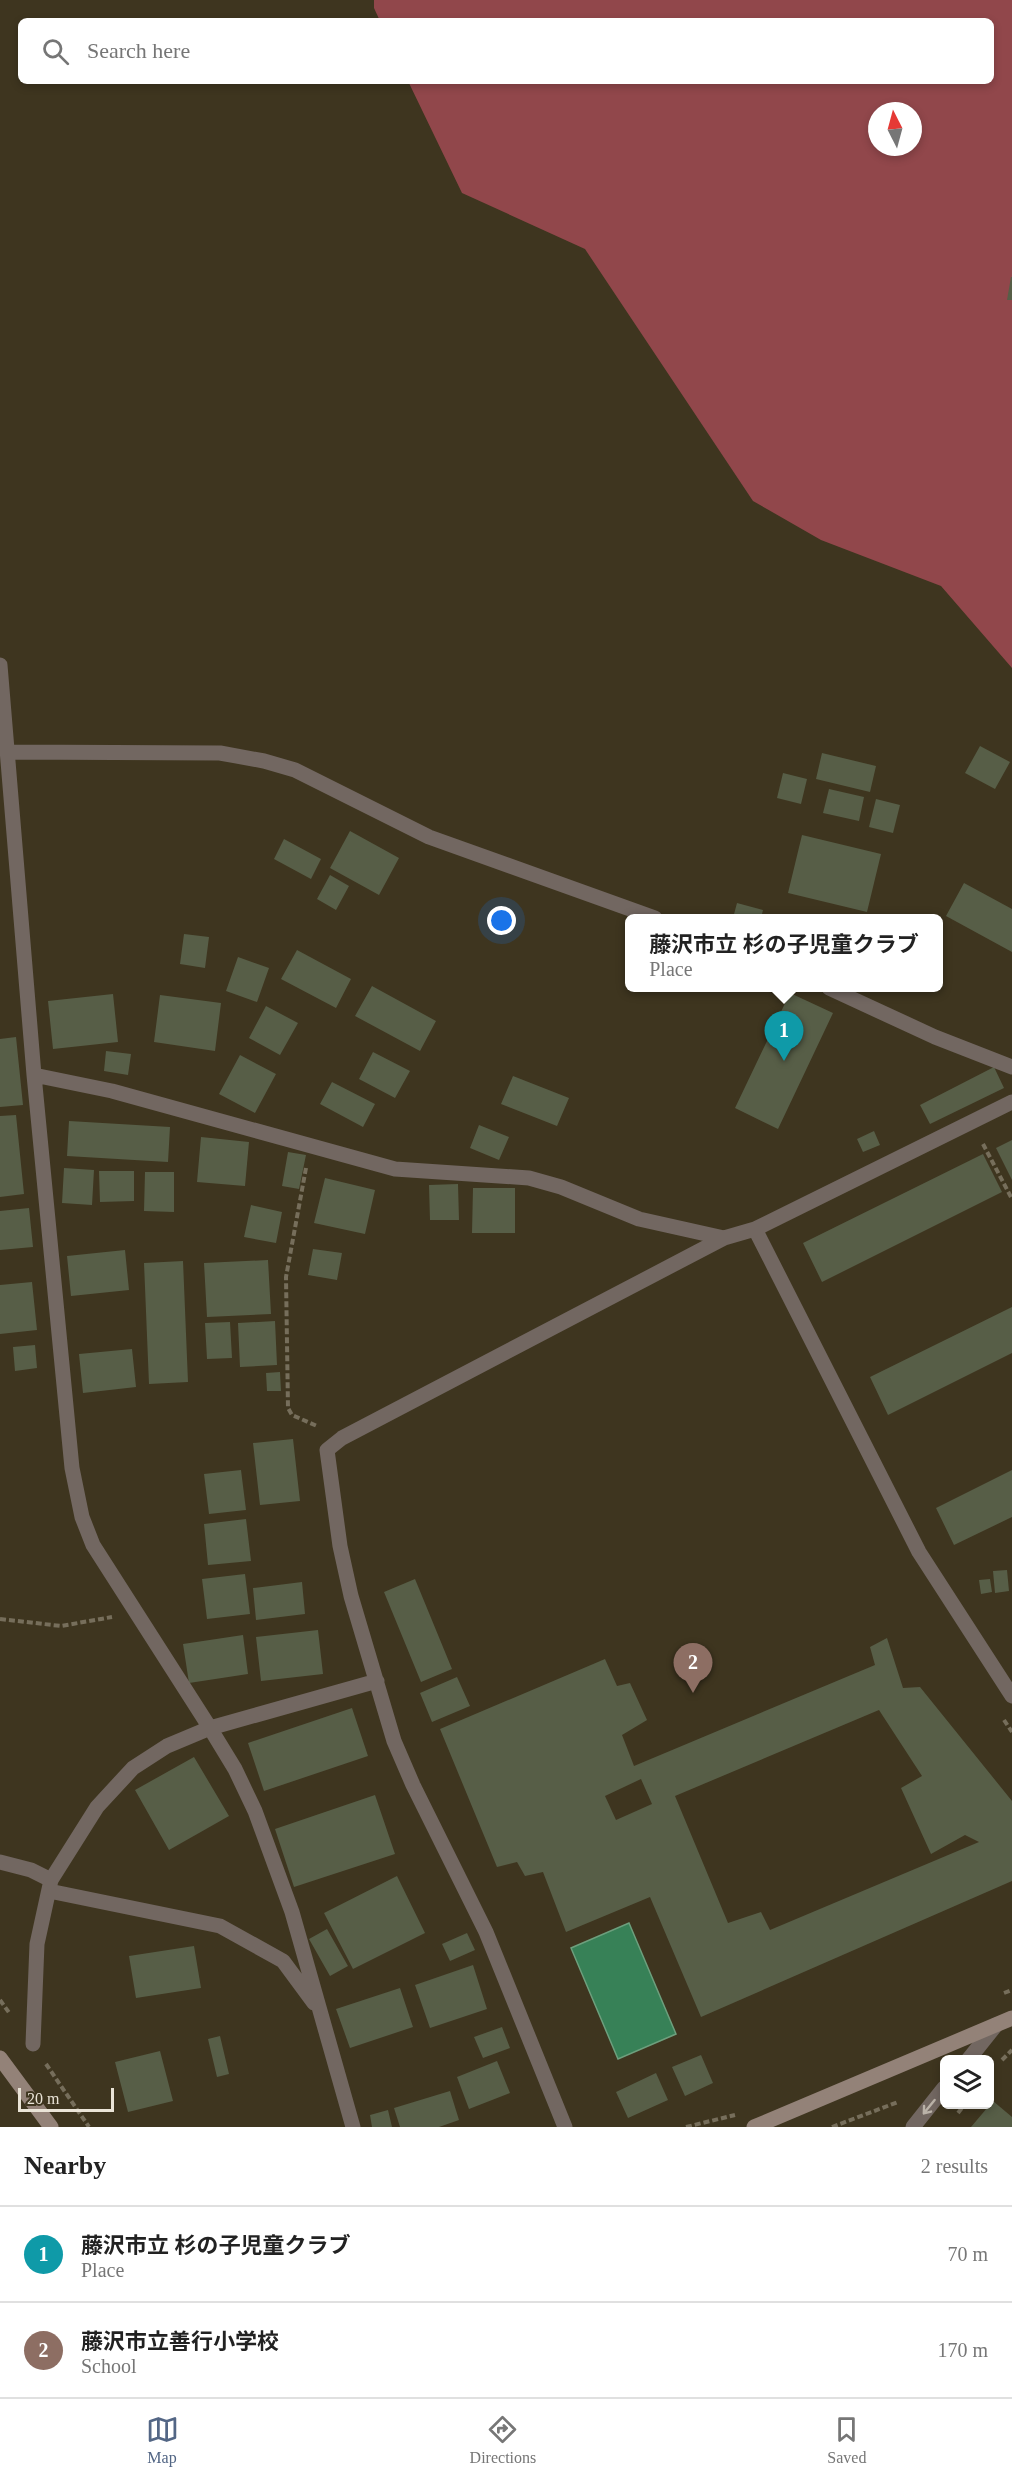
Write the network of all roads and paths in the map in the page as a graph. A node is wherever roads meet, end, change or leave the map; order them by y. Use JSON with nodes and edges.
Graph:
{"nodes":[{"id":1,"x":0,"y":665,"type":"edge"},
{"id":2,"x":5,"y":745,"type":"edge"},
{"id":3,"x":645,"y":914,"type":"edge"},
{"id":4,"x":840,"y":992,"type":"edge"},
{"id":5,"x":1012,"y":1067,"type":"edge"},
{"id":6,"x":34,"y":1075,"type":"junction"},
{"id":7,"x":1012,"y":1102,"type":"edge"},
{"id":8,"x":971,"y":1122,"type":"junction"},
{"id":9,"x":311,"y":1146,"type":"junction"},
{"id":10,"x":1012,"y":1200,"type":"edge"},
{"id":11,"x":755,"y":1229,"type":"junction"},
{"id":12,"x":724,"y":1238,"type":"junction"},
{"id":13,"x":342,"y":1438,"type":"junction"},
{"id":14,"x":133,"y":1608,"type":"junction"},
{"id":15,"x":0,"y":1619,"type":"edge"},
{"id":16,"x":377,"y":1681,"type":"junction"},
{"id":17,"x":1012,"y":1696,"type":"edge"},
{"id":18,"x":210,"y":1728,"type":"junction"},
{"id":19,"x":0,"y":1862,"type":"edge"},
{"id":20,"x":50,"y":1885,"type":"junction"},
{"id":21,"x":319,"y":2010,"type":"junction"},
{"id":22,"x":1012,"y":2018,"type":"edge"},
{"id":23,"x":996,"y":2025,"type":"junction"},
{"id":24,"x":33,"y":2044,"type":"dead end"},
{"id":25,"x":972,"y":2055,"type":"edge"},
{"id":26,"x":0,"y":2058,"type":"edge"},
{"id":27,"x":940,"y":2094,"type":"edge"},
{"id":28,"x":898,"y":2102,"type":"dead end"},
{"id":29,"x":51,"y":2127,"type":"edge"},
{"id":30,"x":353,"y":2127,"type":"edge"},
{"id":31,"x":565,"y":2127,"type":"edge"},
{"id":32,"x":754,"y":2127,"type":"edge"},
{"id":33,"x":832,"y":2127,"type":"edge"},
{"id":34,"x":913,"y":2127,"type":"edge"}],
"edges":[{"from":1,"to":2,"type":"street"},
{"from":2,"to":3,"type":"street"},
{"from":2,"to":6,"type":"street"},
{"from":4,"to":5,"type":"street"},
{"from":6,"to":9,"type":"street"},
{"from":6,"to":14,"type":"street"},
{"from":7,"to":8,"type":"street"},
{"from":8,"to":10,"type":"path"},
{"from":8,"to":11,"type":"street"},
{"from":9,"to":12,"type":"street"},
{"from":9,"to":13,"type":"path"},
{"from":11,"to":12,"type":"street"},
{"from":11,"to":17,"type":"street"},
{"from":12,"to":13,"type":"street"},
{"from":13,"to":16,"type":"street"},
{"from":14,"to":15,"type":"path"},
{"from":14,"to":18,"type":"street"},
{"from":16,"to":18,"type":"street"},
{"from":16,"to":31,"type":"street"},
{"from":18,"to":20,"type":"street"},
{"from":18,"to":21,"type":"street"},
{"from":19,"to":20,"type":"street"},
{"from":20,"to":21,"type":"street"},
{"from":20,"to":24,"type":"street"},
{"from":21,"to":30,"type":"street"},
{"from":22,"to":23,"type":"street"},
{"from":23,"to":25,"type":"street"},
{"from":23,"to":32,"type":"street"},
{"from":26,"to":29,"type":"street"},
{"from":27,"to":34,"type":"street","one_way":true},
{"from":28,"to":33,"type":"path"}]}
